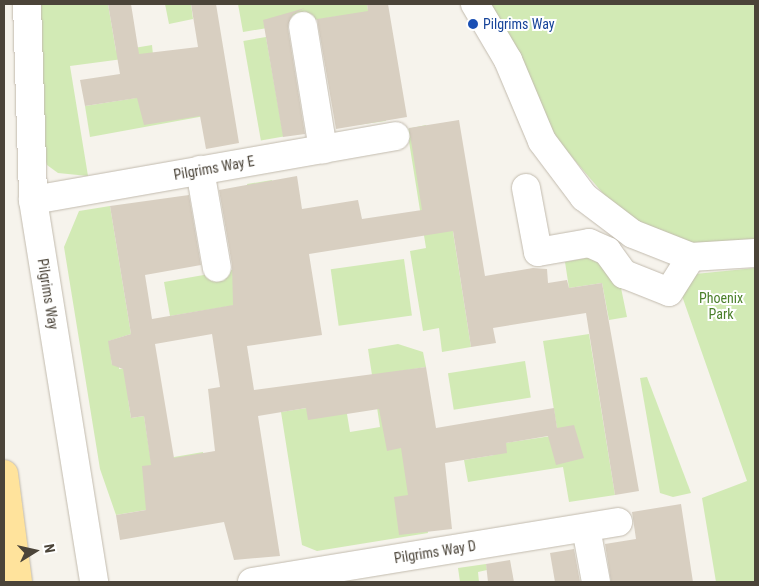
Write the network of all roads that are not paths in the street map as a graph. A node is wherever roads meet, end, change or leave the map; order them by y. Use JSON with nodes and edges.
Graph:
{"nodes":[{"id":1,"x":26,"y":4,"type":"edge"},
{"id":2,"x":475,"y":4,"type":"edge"},
{"id":3,"x":303,"y":26,"type":"dead end"},
{"id":4,"x":395,"y":136,"type":"dead end"},
{"id":5,"x":323,"y":149,"type":"junction"},
{"id":6,"x":200,"y":170,"type":"junction"},
{"id":7,"x":526,"y":188,"type":"dead end"},
{"id":8,"x":32,"y":200,"type":"junction"},
{"id":9,"x":755,"y":253,"type":"edge"},
{"id":10,"x":691,"y":258,"type":"junction"},
{"id":11,"x":217,"y":268,"type":"dead end"},
{"id":12,"x":4,"y":474,"type":"edge"},
{"id":13,"x":618,"y":522,"type":"dead end"},
{"id":14,"x":586,"y":528,"type":"junction"},
{"id":15,"x":4,"y":574,"type":"edge"},
{"id":16,"x":6,"y":582,"type":"edge"},
{"id":17,"x":18,"y":582,"type":"edge"},
{"id":18,"x":94,"y":582,"type":"edge"},
{"id":19,"x":252,"y":582,"type":"edge"},
{"id":20,"x":596,"y":582,"type":"edge"}],
"edges":[{"from":1,"to":8,"type":"street","name":"Pilgrims Way"},
{"from":2,"to":10,"type":"street"},
{"from":3,"to":5,"type":"street"},
{"from":4,"to":5,"type":"street","name":"Pilgrims Way E"},
{"from":5,"to":6,"type":"street","name":"Pilgrims Way E"},
{"from":6,"to":8,"type":"street","name":"Pilgrims Way E"},
{"from":6,"to":11,"type":"street"},
{"from":7,"to":10,"type":"street"},
{"from":8,"to":18,"type":"street","name":"Pilgrims Way"},
{"from":9,"to":10,"type":"street"},
{"from":12,"to":17,"type":"main road"},
{"from":13,"to":14,"type":"street","name":"Pilgrims Way D"},
{"from":14,"to":19,"type":"street","name":"Pilgrims Way D"},
{"from":14,"to":20,"type":"street"},
{"from":15,"to":16,"type":"main road"}]}
